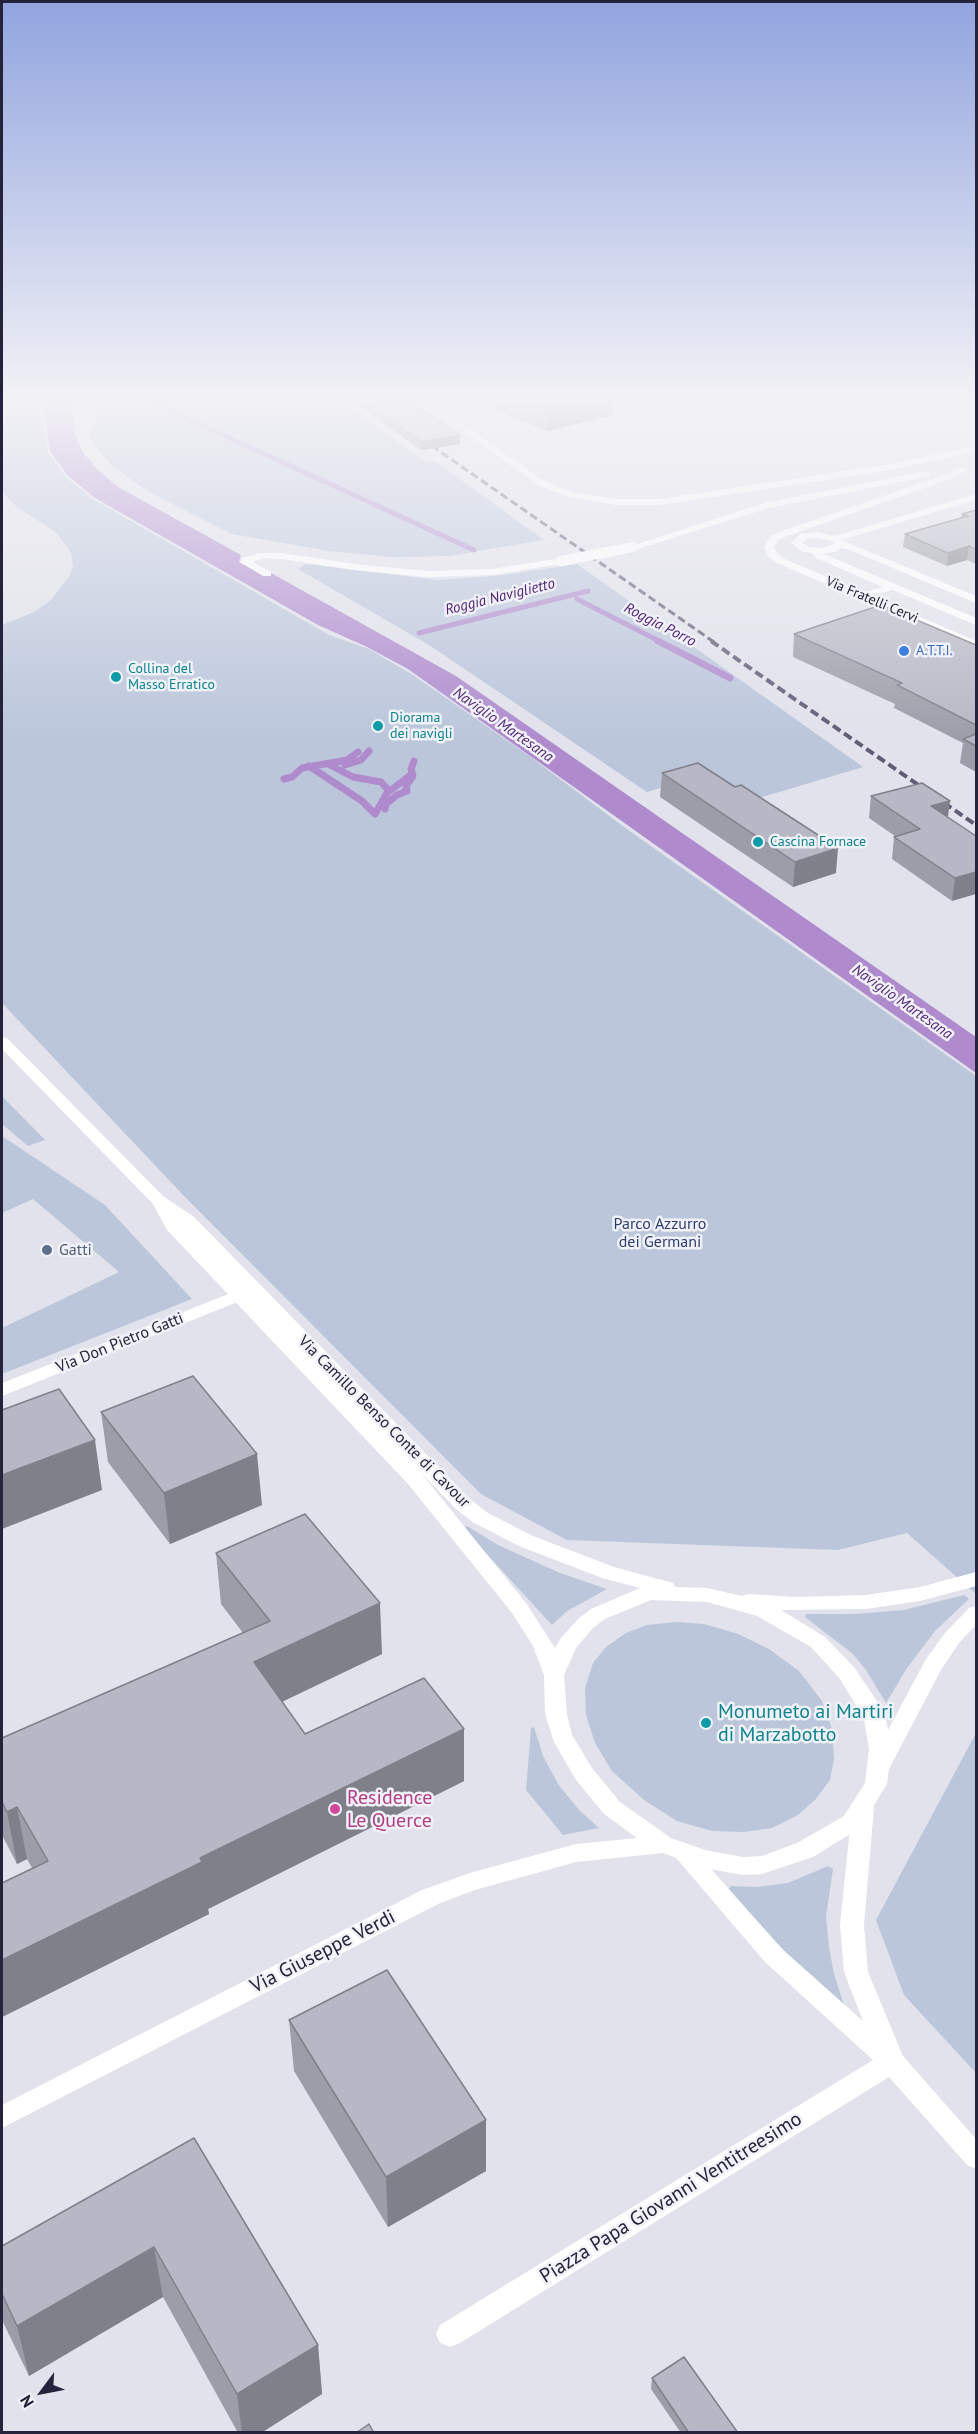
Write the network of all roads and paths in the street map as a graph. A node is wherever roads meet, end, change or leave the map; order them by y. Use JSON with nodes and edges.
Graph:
{"nodes":[{"id":1,"x":742,"y":513,"type":"edge"},
{"id":2,"x":842,"y":513,"type":"edge"},
{"id":3,"x":928,"y":513,"type":"edge"},
{"id":4,"x":837,"y":542,"type":"junction"},
{"id":5,"x":814,"y":551,"type":"junction"},
{"id":6,"x":267,"y":574,"type":"dead end"},
{"id":7,"x":892,"y":587,"type":"junction"},
{"id":8,"x":863,"y":596,"type":"junction"},
{"id":9,"x":976,"y":600,"type":"edge"},
{"id":10,"x":976,"y":622,"type":"edge"},
{"id":11,"x":976,"y":645,"type":"edge"},
{"id":12,"x":2,"y":1041,"type":"edge"},
{"id":13,"x":157,"y":1199,"type":"junction"},
{"id":14,"x":239,"y":1295,"type":"junction"},
{"id":15,"x":2,"y":1390,"type":"edge"},
{"id":16,"x":976,"y":1579,"type":"edge"},
{"id":17,"x":684,"y":1593,"type":"junction"},
{"id":18,"x":732,"y":1600,"type":"junction"},
{"id":19,"x":976,"y":1613,"type":"edge"},
{"id":20,"x":554,"y":1675,"type":"junction"},
{"id":21,"x":879,"y":1766,"type":"junction"},
{"id":22,"x":863,"y":1808,"type":"junction"},
{"id":23,"x":673,"y":1848,"type":"junction"},
{"id":24,"x":892,"y":2062,"type":"junction"},
{"id":25,"x":2,"y":2117,"type":"edge"},
{"id":26,"x":976,"y":2157,"type":"edge"},
{"id":27,"x":450,"y":2334,"type":"dead end"}],
"edges":[{"from":1,"to":6,"type":"street","bridge":true},
{"from":2,"to":8,"type":"street","name":"Via Fratelli Cervi"},
{"from":3,"to":4,"type":"street"},
{"from":4,"to":5,"type":"street"},
{"from":4,"to":5,"type":"street"},
{"from":4,"to":9,"type":"street"},
{"from":5,"to":7,"type":"street"},
{"from":7,"to":8,"type":"street"},
{"from":7,"to":10,"type":"street"},
{"from":8,"to":11,"type":"street","name":"Via Fratelli Cervi"},
{"from":12,"to":13,"type":"street","name":"Via Camillo Benso Conte di Cavour"},
{"from":13,"to":14,"type":"street","name":"Via Camillo Benso Conte di Cavour"},
{"from":13,"to":17,"type":"street","name":"Via Camillo Benso Conte di Cavour"},
{"from":14,"to":15,"type":"street","name":"Via Don Pietro Gatti"},
{"from":14,"to":20,"type":"street","name":"Via Camillo Benso Conte di Cavour"},
{"from":16,"to":18,"type":"street"},
{"from":17,"to":18,"type":"street"},
{"from":17,"to":20,"type":"street"},
{"from":18,"to":21,"type":"street"},
{"from":19,"to":21,"type":"street"},
{"from":20,"to":23,"type":"street"},
{"from":21,"to":22,"type":"street"},
{"from":22,"to":23,"type":"street"},
{"from":22,"to":24,"type":"street"},
{"from":23,"to":24,"type":"street"},
{"from":23,"to":25,"type":"street","name":"Via Giuseppe Verdi"},
{"from":24,"to":26,"type":"street"},
{"from":24,"to":27,"type":"street","name":"Piazza Papa Giovanni Ventitreesimo"}]}
